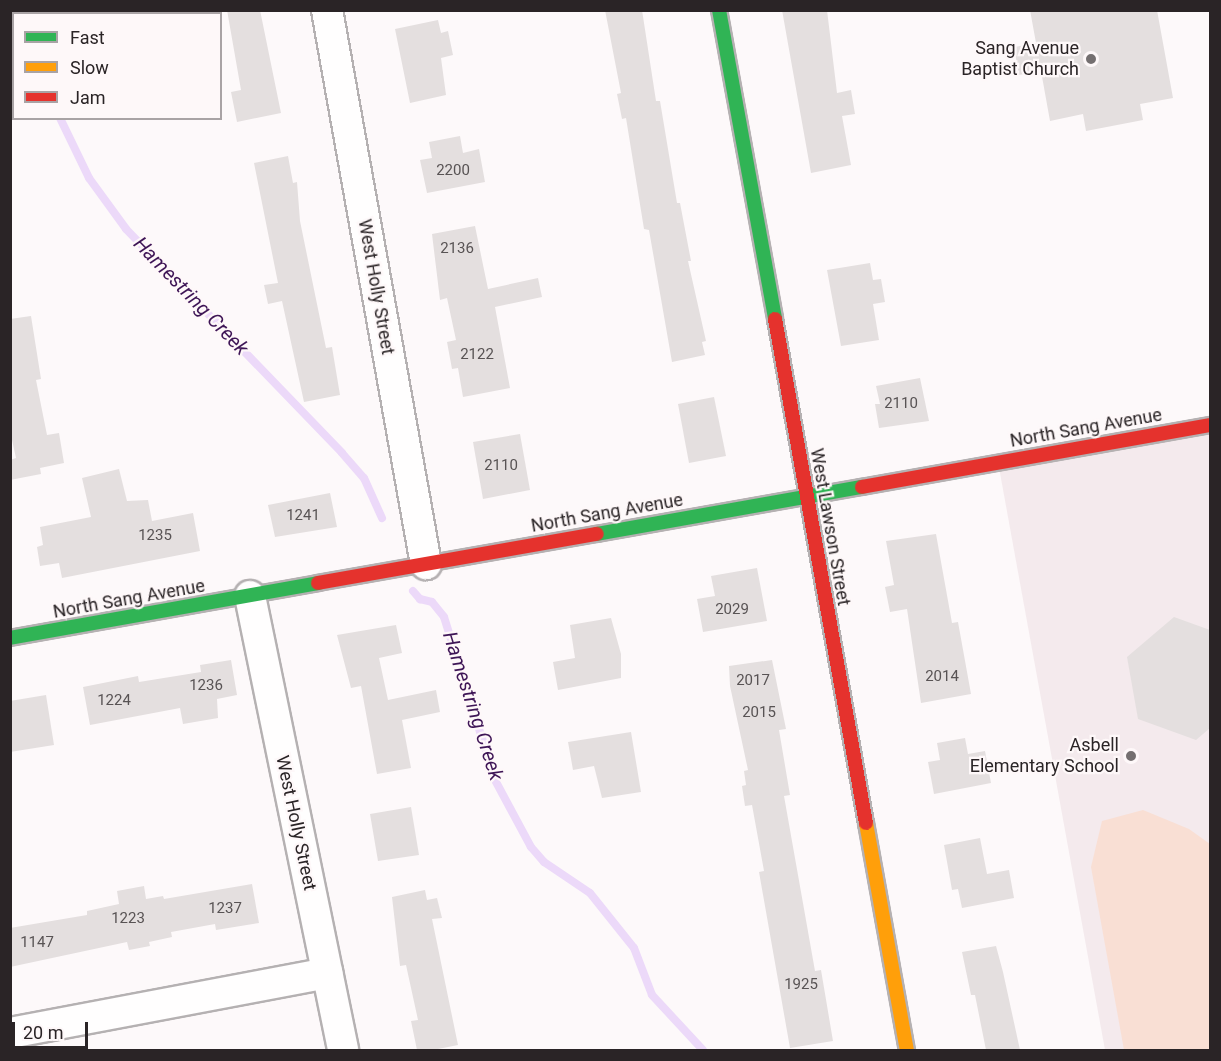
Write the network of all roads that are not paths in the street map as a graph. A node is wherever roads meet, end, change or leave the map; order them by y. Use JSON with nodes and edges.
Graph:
{"nodes":[{"id":1,"x":327,"y":10,"type":"edge"},
{"id":2,"x":720,"y":10,"type":"edge"},
{"id":3,"x":1210,"y":425,"type":"edge"},
{"id":4,"x":806,"y":495,"type":"junction"},
{"id":5,"x":426,"y":564,"type":"junction"},
{"id":6,"x":250,"y":596,"type":"junction"},
{"id":7,"x":10,"y":638,"type":"edge"},
{"id":8,"x":327,"y":973,"type":"junction"},
{"id":9,"x":10,"y":1033,"type":"edge"},
{"id":10,"x":343,"y":1050,"type":"edge"},
{"id":11,"x":907,"y":1050,"type":"edge"}],
"edges":[{"from":1,"to":5,"type":"street","name":"West Holly Street"},
{"from":2,"to":4,"type":"street","name":"West Lawson Street"},
{"from":3,"to":4,"type":"street","name":"North Sang Avenue"},
{"from":4,"to":5,"type":"street","name":"North Sang Avenue"},
{"from":4,"to":11,"type":"street","name":"West Lawson Street"},
{"from":5,"to":6,"type":"street","name":"North Sang Avenue"},
{"from":6,"to":7,"type":"street","name":"North Sang Avenue"},
{"from":6,"to":8,"type":"street","name":"West Holly Street"},
{"from":8,"to":9,"type":"street"},
{"from":8,"to":10,"type":"street","name":"West Holly Street"}]}
